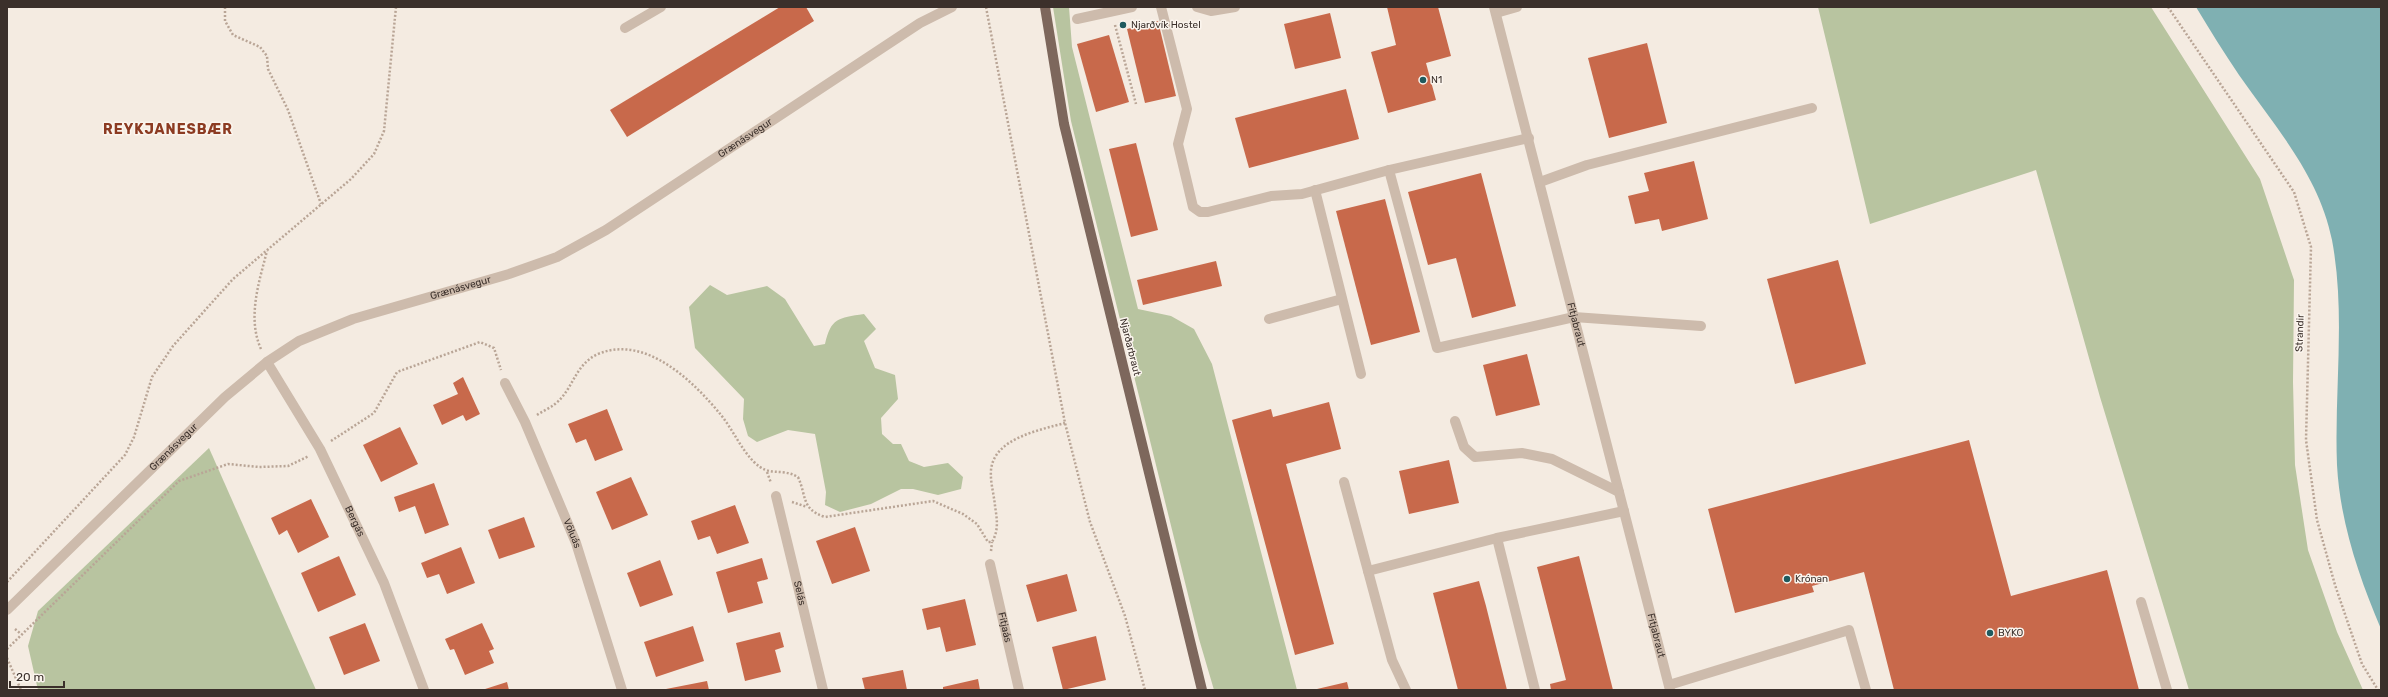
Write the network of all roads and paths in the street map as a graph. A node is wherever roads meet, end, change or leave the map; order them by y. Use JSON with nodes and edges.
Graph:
{"nodes":[{"id":1,"x":225,"y":7,"type":"edge"},
{"id":2,"x":396,"y":7,"type":"edge"},
{"id":3,"x":661,"y":7,"type":"edge"},
{"id":4,"x":952,"y":7,"type":"edge"},
{"id":5,"x":986,"y":7,"type":"edge"},
{"id":6,"x":1045,"y":7,"type":"edge"},
{"id":7,"x":1132,"y":7,"type":"edge"},
{"id":8,"x":1161,"y":7,"type":"edge"},
{"id":9,"x":1197,"y":7,"type":"edge"},
{"id":10,"x":1235,"y":7,"type":"edge"},
{"id":11,"x":1517,"y":7,"type":"edge"},
{"id":12,"x":2168,"y":7,"type":"edge"},
{"id":13,"x":1495,"y":10,"type":"edge"},
{"id":14,"x":1111,"y":12,"type":"junction"},
{"id":15,"x":1077,"y":19,"type":"dead end"},
{"id":16,"x":625,"y":28,"type":"dead end"},
{"id":17,"x":1136,"y":104,"type":"dead end"},
{"id":18,"x":1812,"y":108,"type":"dead end"},
{"id":19,"x":1529,"y":138,"type":"junction"},
{"id":20,"x":1389,"y":170,"type":"junction"},
{"id":21,"x":1540,"y":182,"type":"junction"},
{"id":22,"x":1315,"y":190,"type":"junction"},
{"id":23,"x":322,"y":204,"type":"junction"},
{"id":24,"x":267,"y":250,"type":"junction"},
{"id":25,"x":1342,"y":299,"type":"junction"},
{"id":26,"x":1574,"y":317,"type":"junction"},
{"id":27,"x":1269,"y":319,"type":"dead end"},
{"id":28,"x":1701,"y":326,"type":"dead end"},
{"id":29,"x":267,"y":362,"type":"junction"},
{"id":30,"x":1361,"y":374,"type":"dead end"},
{"id":31,"x":505,"y":383,"type":"joint"},
{"id":32,"x":1455,"y":421,"type":"dead end"},
{"id":33,"x":525,"y":422,"type":"junction"},
{"id":34,"x":1065,"y":423,"type":"junction"},
{"id":35,"x":320,"y":449,"type":"junction"},
{"id":36,"x":1344,"y":482,"type":"dead end"},
{"id":37,"x":1619,"y":492,"type":"junction"},
{"id":38,"x":776,"y":496,"type":"dead end"},
{"id":39,"x":1624,"y":511,"type":"junction"},
{"id":40,"x":1498,"y":538,"type":"junction"},
{"id":41,"x":990,"y":564,"type":"dead end"},
{"id":42,"x":1368,"y":571,"type":"junction"},
{"id":43,"x":7,"y":582,"type":"edge"},
{"id":44,"x":2141,"y":602,"type":"dead end"},
{"id":45,"x":7,"y":610,"type":"edge"},
{"id":46,"x":15,"y":629,"type":"dead end"},
{"id":47,"x":21,"y":634,"type":"junction"},
{"id":48,"x":7,"y":649,"type":"edge"},
{"id":49,"x":7,"y":658,"type":"edge"},
{"id":50,"x":1669,"y":688,"type":"edge"},
{"id":51,"x":21,"y":690,"type":"edge"},
{"id":52,"x":424,"y":690,"type":"edge"},
{"id":53,"x":622,"y":690,"type":"edge"},
{"id":54,"x":823,"y":690,"type":"edge"},
{"id":55,"x":1019,"y":690,"type":"edge"},
{"id":56,"x":1145,"y":690,"type":"edge"},
{"id":57,"x":1202,"y":690,"type":"edge"},
{"id":58,"x":1406,"y":690,"type":"edge"},
{"id":59,"x":1536,"y":690,"type":"edge"},
{"id":60,"x":1866,"y":690,"type":"edge"},
{"id":61,"x":2167,"y":690,"type":"edge"},
{"id":62,"x":2378,"y":690,"type":"edge"}],
"edges":[{"from":1,"to":23,"type":"path"},
{"from":2,"to":23,"type":"path"},
{"from":3,"to":16,"type":"street"},
{"from":4,"to":29,"type":"street","name":"Grænásvegur"},
{"from":5,"to":34,"type":"path"},
{"from":6,"to":57,"type":"main road","name":"Njarðarbraut"},
{"from":7,"to":14,"type":"street"},
{"from":8,"to":22,"type":"street"},
{"from":9,"to":10,"type":"street"},
{"from":11,"to":13,"type":"street"},
{"from":12,"to":62,"type":"path","name":"Strandir"},
{"from":13,"to":19,"type":"street","name":"Fitjabraut"},
{"from":14,"to":15,"type":"street"},
{"from":14,"to":17,"type":"path"},
{"from":18,"to":21,"type":"street"},
{"from":19,"to":20,"type":"street"},
{"from":19,"to":21,"type":"street","name":"Fitjabraut"},
{"from":20,"to":22,"type":"street"},
{"from":20,"to":26,"type":"street"},
{"from":21,"to":26,"type":"street","name":"Fitjabraut"},
{"from":22,"to":25,"type":"street"},
{"from":23,"to":24,"type":"path"},
{"from":24,"to":29,"type":"path"},
{"from":24,"to":43,"type":"path"},
{"from":25,"to":27,"type":"street"},
{"from":25,"to":30,"type":"street"},
{"from":26,"to":28,"type":"street"},
{"from":26,"to":37,"type":"street","name":"Fitjabraut"},
{"from":29,"to":35,"type":"street","name":"Bergás"},
{"from":29,"to":45,"type":"street","name":"Grænásvegur"},
{"from":31,"to":33,"type":"street","name":"Völuás"},
{"from":31,"to":35,"type":"path"},
{"from":32,"to":37,"type":"street"},
{"from":33,"to":34,"type":"path"},
{"from":33,"to":53,"type":"street","name":"Völuás"},
{"from":34,"to":56,"type":"path"},
{"from":35,"to":47,"type":"path"},
{"from":35,"to":52,"type":"street","name":"Bergás"},
{"from":36,"to":42,"type":"street"},
{"from":37,"to":39,"type":"street","name":"Fitjabraut"},
{"from":38,"to":54,"type":"street","name":"Selás"},
{"from":39,"to":40,"type":"street"},
{"from":39,"to":50,"type":"street","name":"Fitjabraut"},
{"from":40,"to":42,"type":"street"},
{"from":40,"to":59,"type":"street"},
{"from":41,"to":55,"type":"street","name":"Fitjaás"},
{"from":42,"to":58,"type":"street"},
{"from":44,"to":61,"type":"street"},
{"from":46,"to":47,"type":"path"},
{"from":47,"to":48,"type":"path"},
{"from":49,"to":51,"type":"path"},
{"from":50,"to":60,"type":"street"}]}
